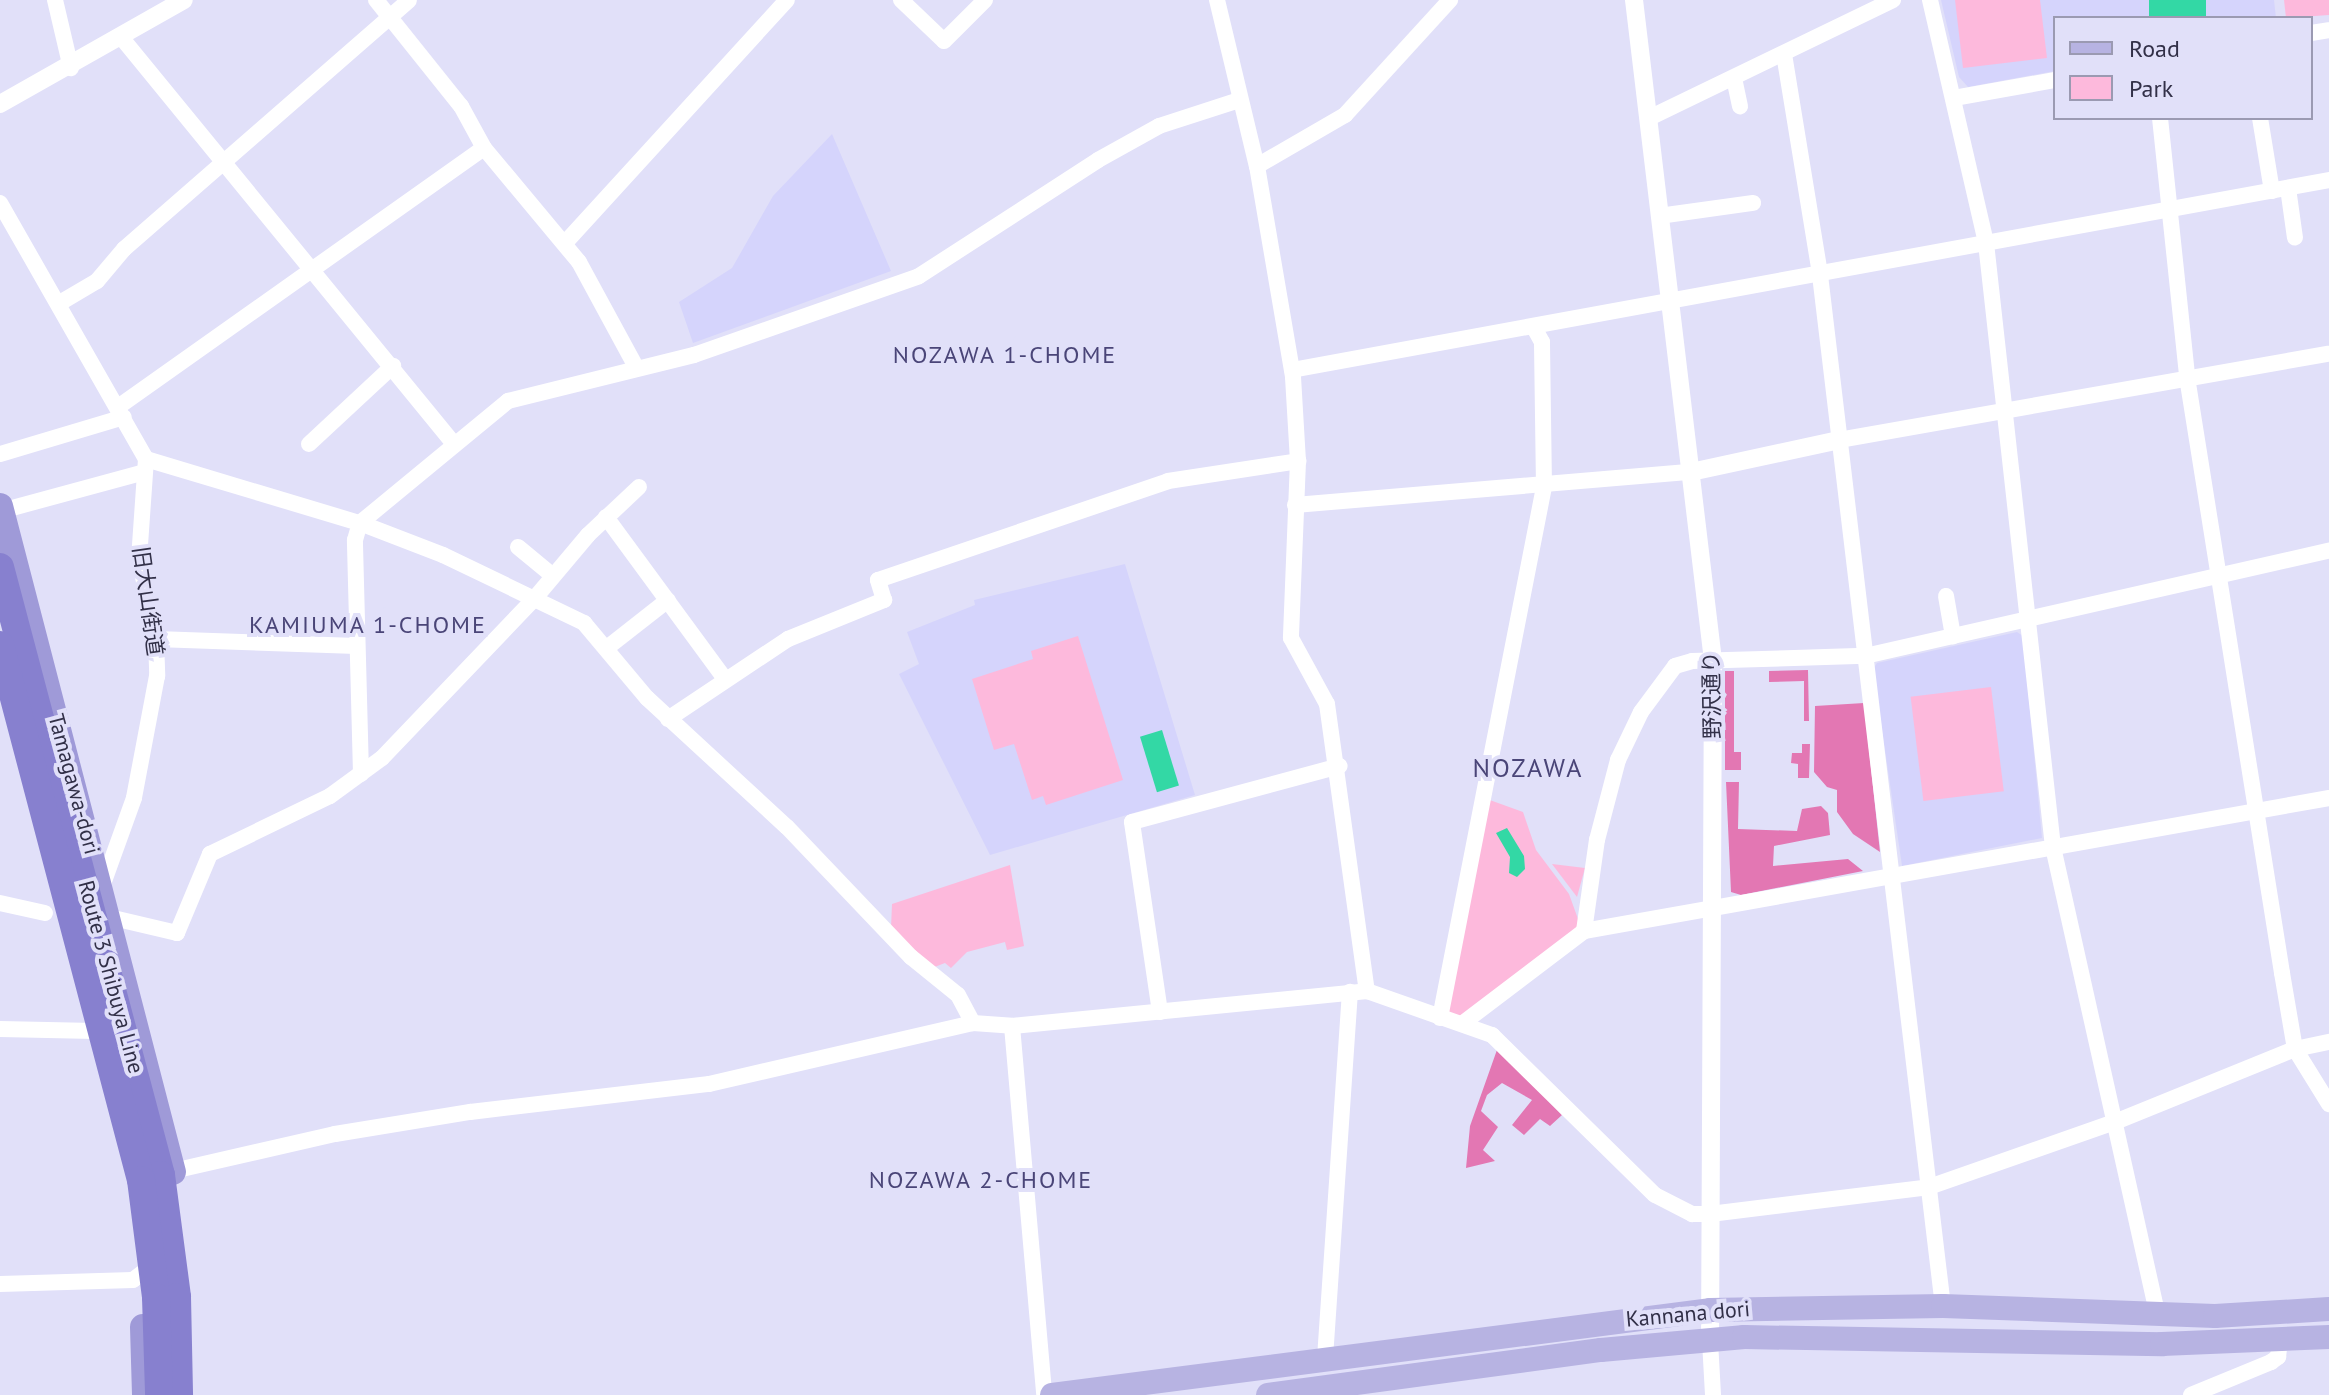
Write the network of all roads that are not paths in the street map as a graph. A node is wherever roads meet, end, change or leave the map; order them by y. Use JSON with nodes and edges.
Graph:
{"nodes":[{"id":1,"x":55,"y":0,"type":"edge"},
{"id":2,"x":184,"y":0,"type":"edge"},
{"id":3,"x":376,"y":0,"type":"edge"},
{"id":4,"x":409,"y":0,"type":"edge"},
{"id":5,"x":786,"y":0,"type":"edge"},
{"id":6,"x":901,"y":0,"type":"edge"},
{"id":7,"x":985,"y":0,"type":"edge"},
{"id":8,"x":1217,"y":0,"type":"edge"},
{"id":9,"x":1450,"y":0,"type":"edge"},
{"id":10,"x":1634,"y":0,"type":"edge"},
{"id":11,"x":1893,"y":0,"type":"edge"},
{"id":12,"x":1930,"y":0,"type":"edge"},
{"id":13,"x":389,"y":18,"type":"junction"},
{"id":14,"x":121,"y":37,"type":"junction"},
{"id":15,"x":1784,"y":54,"type":"junction"},
{"id":16,"x":71,"y":68,"type":"junction"},
{"id":17,"x":1734,"y":78,"type":"junction"},
{"id":18,"x":2053,"y":80,"type":"edge"},
{"id":19,"x":1954,"y":98,"type":"junction"},
{"id":20,"x":1239,"y":100,"type":"junction"},
{"id":21,"x":0,"y":104,"type":"edge"},
{"id":22,"x":1740,"y":106,"type":"dead end"},
{"id":23,"x":1649,"y":118,"type":"junction"},
{"id":24,"x":2160,"y":120,"type":"edge"},
{"id":25,"x":2261,"y":120,"type":"edge"},
{"id":26,"x":484,"y":148,"type":"junction"},
{"id":27,"x":222,"y":161,"type":"junction"},
{"id":28,"x":1257,"y":166,"type":"junction"},
{"id":29,"x":2329,"y":180,"type":"edge"},
{"id":30,"x":2280,"y":189,"type":"junction"},
{"id":31,"x":0,"y":203,"type":"edge"},
{"id":32,"x":1753,"y":203,"type":"dead end"},
{"id":33,"x":2170,"y":209,"type":"junction"},
{"id":34,"x":1659,"y":216,"type":"junction"},
{"id":35,"x":2295,"y":238,"type":"dead end"},
{"id":36,"x":565,"y":243,"type":"junction"},
{"id":37,"x":1986,"y":243,"type":"junction"},
{"id":38,"x":313,"y":267,"type":"junction"},
{"id":39,"x":1820,"y":275,"type":"junction"},
{"id":40,"x":1671,"y":301,"type":"junction"},
{"id":41,"x":58,"y":304,"type":"junction"},
{"id":42,"x":1533,"y":326,"type":"junction"},
{"id":43,"x":2329,"y":354,"type":"edge"},
{"id":44,"x":393,"y":366,"type":"junction"},
{"id":45,"x":636,"y":367,"type":"junction"},
{"id":46,"x":1292,"y":370,"type":"junction"},
{"id":47,"x":2187,"y":377,"type":"junction"},
{"id":48,"x":2007,"y":410,"type":"junction"},
{"id":49,"x":121,"y":412,"type":"junction"},
{"id":50,"x":1839,"y":440,"type":"junction"},
{"id":51,"x":309,"y":444,"type":"dead end"},
{"id":52,"x":454,"y":444,"type":"junction"},
{"id":53,"x":0,"y":454,"type":"edge"},
{"id":54,"x":1298,"y":461,"type":"junction"},
{"id":55,"x":146,"y":466,"type":"junction"},
{"id":56,"x":1691,"y":472,"type":"junction"},
{"id":57,"x":639,"y":487,"type":"dead end"},
{"id":58,"x":1544,"y":487,"type":"junction"},
{"id":59,"x":1295,"y":505,"type":"junction"},
{"id":60,"x":1,"y":508,"type":"edge"},
{"id":61,"x":606,"y":517,"type":"junction"},
{"id":62,"x":360,"y":523,"type":"junction"},
{"id":63,"x":518,"y":547,"type":"dead end"},
{"id":64,"x":2329,"y":551,"type":"edge"},
{"id":65,"x":0,"y":567,"type":"edge"},
{"id":66,"x":553,"y":576,"type":"junction"},
{"id":67,"x":2220,"y":576,"type":"junction"},
{"id":68,"x":1946,"y":596,"type":"dead end"},
{"id":69,"x":535,"y":598,"type":"junction"},
{"id":70,"x":668,"y":600,"type":"junction"},
{"id":71,"x":2028,"y":619,"type":"junction"},
{"id":72,"x":1953,"y":636,"type":"junction"},
{"id":73,"x":156,"y":639,"type":"junction"},
{"id":74,"x":0,"y":645,"type":"edge"},
{"id":75,"x":357,"y":646,"type":"junction"},
{"id":76,"x":608,"y":647,"type":"junction"},
{"id":77,"x":1865,"y":656,"type":"junction"},
{"id":78,"x":1713,"y":661,"type":"junction"},
{"id":79,"x":725,"y":679,"type":"junction"},
{"id":80,"x":0,"y":684,"type":"edge"},
{"id":81,"x":668,"y":719,"type":"junction"},
{"id":82,"x":1340,"y":766,"type":"junction"},
{"id":83,"x":361,"y":774,"type":"junction"},
{"id":84,"x":2329,"y":798,"type":"edge"},
{"id":85,"x":2257,"y":812,"type":"junction"},
{"id":86,"x":2053,"y":847,"type":"junction"},
{"id":87,"x":1891,"y":876,"type":"junction"},
{"id":88,"x":102,"y":887,"type":"junction"},
{"id":89,"x":0,"y":903,"type":"edge"},
{"id":90,"x":1714,"y":908,"type":"junction"},
{"id":91,"x":45,"y":913,"type":"dead end"},
{"id":92,"x":109,"y":917,"type":"junction"},
{"id":93,"x":1584,"y":931,"type":"junction"},
{"id":94,"x":1358,"y":992,"type":"junction"},
{"id":95,"x":1160,"y":1012,"type":"junction"},
{"id":96,"x":1440,"y":1018,"type":"junction"},
{"id":97,"x":973,"y":1023,"type":"junction"},
{"id":98,"x":1463,"y":1023,"type":"junction"},
{"id":99,"x":1012,"y":1026,"type":"junction"},
{"id":100,"x":0,"y":1029,"type":"edge"},
{"id":101,"x":95,"y":1031,"type":"junction"},
{"id":102,"x":2329,"y":1042,"type":"edge"},
{"id":103,"x":2295,"y":1049,"type":"junction"},
{"id":104,"x":2329,"y":1104,"type":"edge"},
{"id":105,"x":2115,"y":1122,"type":"junction"},
{"id":106,"x":173,"y":1171,"type":"junction"},
{"id":107,"x":1929,"y":1187,"type":"junction"},
{"id":108,"x":1710,"y":1214,"type":"junction"},
{"id":109,"x":142,"y":1273,"type":"junction"},
{"id":110,"x":0,"y":1284,"type":"edge"},
{"id":111,"x":1943,"y":1306,"type":"junction"},
{"id":112,"x":2329,"y":1309,"type":"edge"},
{"id":113,"x":1710,"y":1310,"type":"junction"},
{"id":114,"x":2158,"y":1316,"type":"junction"},
{"id":115,"x":2329,"y":1337,"type":"edge"},
{"id":116,"x":1710,"y":1341,"type":"junction"},
{"id":117,"x":2280,"y":1341,"type":"junction"},
{"id":118,"x":1325,"y":1358,"type":"junction"},
{"id":119,"x":1309,"y":1392,"type":"edge"},
{"id":120,"x":145,"y":1395,"type":"edge"},
{"id":121,"x":159,"y":1395,"type":"edge"},
{"id":122,"x":179,"y":1395,"type":"edge"},
{"id":123,"x":192,"y":1395,"type":"edge"},
{"id":124,"x":1044,"y":1395,"type":"edge"},
{"id":125,"x":1052,"y":1395,"type":"edge"},
{"id":126,"x":1268,"y":1395,"type":"edge"},
{"id":127,"x":1713,"y":1395,"type":"edge"},
{"id":128,"x":2191,"y":1395,"type":"edge"}],
"edges":[{"from":1,"to":16,"type":"street"},
{"from":2,"to":14,"type":"street"},
{"from":3,"to":13,"type":"street"},
{"from":4,"to":13,"type":"street"},
{"from":5,"to":36,"type":"street"},
{"from":6,"to":7,"type":"street"},
{"from":8,"to":20,"type":"street"},
{"from":9,"to":28,"type":"street"},
{"from":10,"to":23,"type":"street","name":"野沢通り"},
{"from":11,"to":15,"type":"street"},
{"from":12,"to":19,"type":"street"},
{"from":13,"to":26,"type":"street"},
{"from":13,"to":27,"type":"street"},
{"from":14,"to":16,"type":"street"},
{"from":14,"to":27,"type":"street"},
{"from":15,"to":17,"type":"street"},
{"from":15,"to":39,"type":"street"},
{"from":16,"to":21,"type":"street"},
{"from":17,"to":22,"type":"street"},
{"from":17,"to":23,"type":"street"},
{"from":18,"to":19,"type":"street"},
{"from":19,"to":37,"type":"street"},
{"from":20,"to":28,"type":"street"},
{"from":20,"to":45,"type":"street"},
{"from":23,"to":34,"type":"street","name":"野沢通り"},
{"from":24,"to":33,"type":"street"},
{"from":25,"to":30,"type":"street"},
{"from":26,"to":36,"type":"street"},
{"from":26,"to":38,"type":"street"},
{"from":27,"to":38,"type":"street"},
{"from":27,"to":41,"type":"street"},
{"from":28,"to":46,"type":"street"},
{"from":29,"to":30,"type":"street"},
{"from":30,"to":33,"type":"street"},
{"from":30,"to":35,"type":"street"},
{"from":31,"to":41,"type":"street"},
{"from":32,"to":34,"type":"street"},
{"from":33,"to":37,"type":"street"},
{"from":33,"to":47,"type":"street"},
{"from":34,"to":40,"type":"street","name":"野沢通り"},
{"from":36,"to":45,"type":"street"},
{"from":37,"to":39,"type":"street"},
{"from":37,"to":48,"type":"street"},
{"from":38,"to":44,"type":"street"},
{"from":38,"to":49,"type":"street"},
{"from":39,"to":40,"type":"street"},
{"from":39,"to":50,"type":"street"},
{"from":40,"to":42,"type":"street"},
{"from":40,"to":56,"type":"street","name":"野沢通り"},
{"from":41,"to":49,"type":"street"},
{"from":42,"to":46,"type":"street"},
{"from":42,"to":58,"type":"street"},
{"from":43,"to":47,"type":"street"},
{"from":44,"to":51,"type":"street"},
{"from":44,"to":52,"type":"street"},
{"from":45,"to":52,"type":"street"},
{"from":46,"to":54,"type":"street"},
{"from":47,"to":48,"type":"street"},
{"from":47,"to":67,"type":"street"},
{"from":48,"to":50,"type":"street"},
{"from":48,"to":71,"type":"street"},
{"from":49,"to":53,"type":"street"},
{"from":49,"to":55,"type":"street"},
{"from":50,"to":56,"type":"street"},
{"from":50,"to":77,"type":"street"},
{"from":52,"to":62,"type":"street"},
{"from":54,"to":59,"type":"street"},
{"from":54,"to":79,"type":"street"},
{"from":55,"to":60,"type":"street"},
{"from":55,"to":62,"type":"street"},
{"from":55,"to":73,"type":"street","name":"旧大山街道"},
{"from":56,"to":58,"type":"street"},
{"from":56,"to":78,"type":"street","name":"野沢通り"},
{"from":57,"to":61,"type":"street"},
{"from":58,"to":59,"type":"street"},
{"from":58,"to":96,"type":"street"},
{"from":59,"to":82,"type":"street"},
{"from":60,"to":88,"type":"highway","name":"Tamagawa-dori"},
{"from":61,"to":66,"type":"street"},
{"from":61,"to":70,"type":"street"},
{"from":62,"to":69,"type":"street"},
{"from":62,"to":75,"type":"street"},
{"from":63,"to":66,"type":"street"},
{"from":64,"to":67,"type":"street"},
{"from":65,"to":122,"type":"highway","name":"Route 3 Shibuya Line"},
{"from":66,"to":69,"type":"street"},
{"from":67,"to":71,"type":"street"},
{"from":67,"to":85,"type":"street"},
{"from":68,"to":72,"type":"street"},
{"from":69,"to":76,"type":"street"},
{"from":69,"to":83,"type":"street"},
{"from":70,"to":76,"type":"street"},
{"from":70,"to":79,"type":"street"},
{"from":71,"to":72,"type":"street"},
{"from":71,"to":86,"type":"street"},
{"from":72,"to":77,"type":"street"},
{"from":73,"to":75,"type":"street"},
{"from":73,"to":88,"type":"street","name":"旧大山街道"},
{"from":74,"to":121,"type":"highway","name":"Route 3 Shibuya Line"},
{"from":75,"to":83,"type":"street"},
{"from":76,"to":81,"type":"street"},
{"from":77,"to":78,"type":"street"},
{"from":77,"to":87,"type":"street"},
{"from":78,"to":90,"type":"street","name":"野沢通り"},
{"from":78,"to":93,"type":"street"},
{"from":79,"to":81,"type":"street"},
{"from":80,"to":101,"type":"highway","name":"Tamagawa-dori"},
{"from":81,"to":97,"type":"street"},
{"from":82,"to":94,"type":"street"},
{"from":82,"to":95,"type":"street"},
{"from":83,"to":92,"type":"street"},
{"from":84,"to":85,"type":"street"},
{"from":85,"to":86,"type":"street"},
{"from":85,"to":103,"type":"street"},
{"from":86,"to":87,"type":"street"},
{"from":86,"to":105,"type":"street"},
{"from":87,"to":90,"type":"street"},
{"from":87,"to":107,"type":"street"},
{"from":88,"to":92,"type":"highway","name":"Tamagawa-dori"},
{"from":89,"to":91,"type":"street"},
{"from":90,"to":93,"type":"street"},
{"from":90,"to":108,"type":"street","name":"野沢通り"},
{"from":92,"to":106,"type":"highway","name":"Tamagawa-dori"},
{"from":93,"to":98,"type":"street"},
{"from":94,"to":95,"type":"street"},
{"from":94,"to":96,"type":"street"},
{"from":94,"to":118,"type":"street"},
{"from":95,"to":99,"type":"street"},
{"from":96,"to":98,"type":"street"},
{"from":97,"to":99,"type":"street"},
{"from":97,"to":106,"type":"street"},
{"from":98,"to":108,"type":"street"},
{"from":99,"to":124,"type":"street"},
{"from":100,"to":101,"type":"street"},
{"from":101,"to":109,"type":"highway","name":"Tamagawa-dori"},
{"from":102,"to":103,"type":"street"},
{"from":103,"to":104,"type":"street"},
{"from":103,"to":105,"type":"street"},
{"from":105,"to":107,"type":"street"},
{"from":105,"to":114,"type":"street"},
{"from":106,"to":123,"type":"highway","name":"Tamagawa-dori"},
{"from":107,"to":108,"type":"street"},
{"from":107,"to":111,"type":"street"},
{"from":108,"to":113,"type":"street","name":"野沢通り"},
{"from":109,"to":110,"type":"street"},
{"from":109,"to":120,"type":"highway","name":"Tamagawa-dori"},
{"from":111,"to":113,"type":"main road","name":"Kannana dori"},
{"from":111,"to":114,"type":"main road","name":"Kannana dori"},
{"from":112,"to":114,"type":"main road","name":"Kannana dori"},
{"from":113,"to":116,"type":"street","name":"野沢通り"},
{"from":113,"to":118,"type":"main road","name":"Kannana dori"},
{"from":115,"to":117,"type":"main road","name":"Kannana dori"},
{"from":116,"to":117,"type":"main road","name":"Kannana dori"},
{"from":116,"to":119,"type":"main road","name":"Kannana dori"},
{"from":116,"to":127,"type":"street","name":"野沢通り"},
{"from":117,"to":128,"type":"street"},
{"from":118,"to":125,"type":"main road","name":"Kannana dori"},
{"from":119,"to":126,"type":"main road","name":"Kannana dori"}]}
